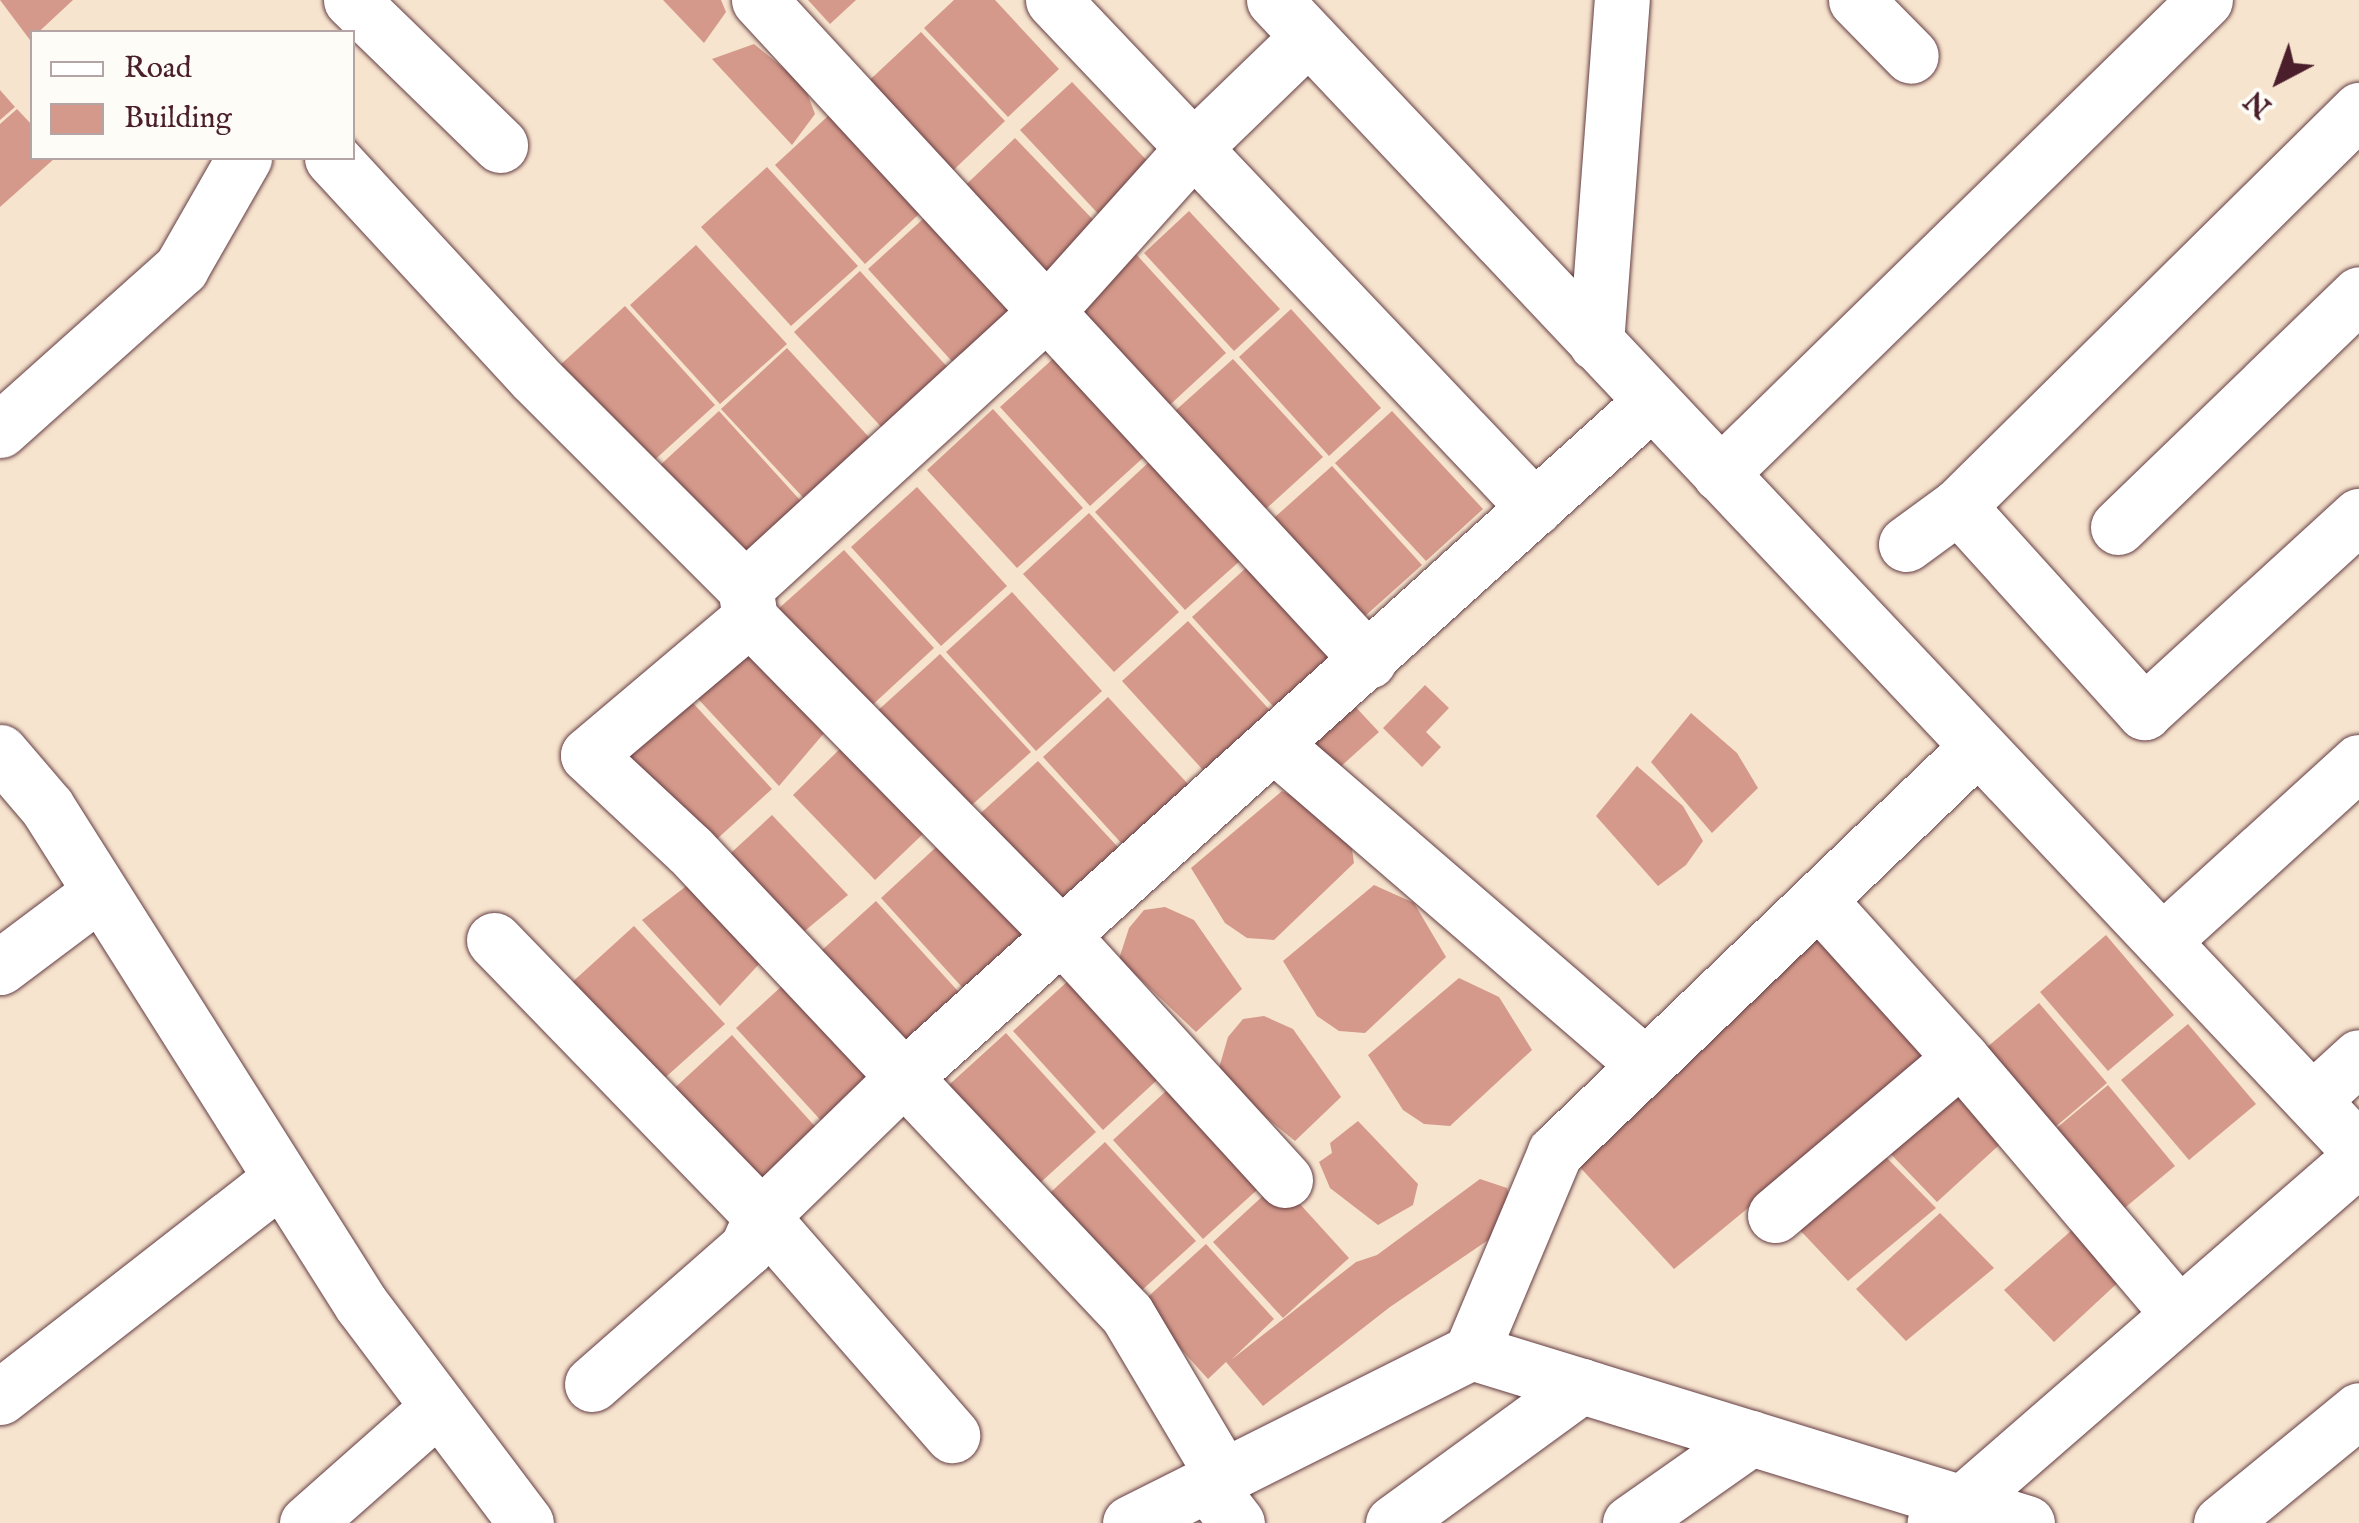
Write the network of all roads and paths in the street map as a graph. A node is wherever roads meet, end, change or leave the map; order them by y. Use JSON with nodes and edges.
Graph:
{"nodes":[{"id":1,"x":760,"y":0,"type":"edge"},
{"id":2,"x":1053,"y":0,"type":"edge"},
{"id":3,"x":1622,"y":0,"type":"edge"},
{"id":4,"x":1856,"y":0,"type":"edge"},
{"id":5,"x":2205,"y":0,"type":"edge"},
{"id":6,"x":361,"y":12,"type":"edge"},
{"id":7,"x":1291,"y":18,"type":"edge"},
{"id":8,"x":1910,"y":56,"type":"dead end"},
{"id":9,"x":2359,"y":110,"type":"edge"},
{"id":10,"x":500,"y":146,"type":"dead end"},
{"id":11,"x":1195,"y":146,"type":"junction"},
{"id":12,"x":243,"y":160,"type":"edge"},
{"id":13,"x":334,"y":160,"type":"edge"},
{"id":14,"x":2359,"y":294,"type":"edge"},
{"id":15,"x":1047,"y":311,"type":"junction"},
{"id":16,"x":1596,"y":343,"type":"junction"},
{"id":17,"x":1651,"y":402,"type":"junction"},
{"id":18,"x":0,"y":430,"type":"edge"},
{"id":19,"x":1720,"y":474,"type":"junction"},
{"id":20,"x":1958,"y":506,"type":"junction"},
{"id":21,"x":1535,"y":508,"type":"junction"},
{"id":22,"x":2359,"y":516,"type":"edge"},
{"id":23,"x":2118,"y":527,"type":"dead end"},
{"id":24,"x":1906,"y":544,"type":"dead end"},
{"id":25,"x":748,"y":603,"type":"junction"},
{"id":26,"x":1368,"y":661,"type":"junction"},
{"id":27,"x":1277,"y":747,"type":"junction"},
{"id":28,"x":1977,"y":747,"type":"junction"},
{"id":29,"x":0,"y":752,"type":"edge"},
{"id":30,"x":2359,"y":762,"type":"edge"},
{"id":31,"x":100,"y":892,"type":"junction"},
{"id":32,"x":1818,"y":900,"type":"junction"},
{"id":33,"x":1062,"y":938,"type":"junction"},
{"id":34,"x":494,"y":940,"type":"dead end"},
{"id":35,"x":2162,"y":941,"type":"junction"},
{"id":36,"x":0,"y":967,"type":"edge"},
{"id":37,"x":2359,"y":1057,"type":"edge"},
{"id":38,"x":1962,"y":1058,"type":"junction"},
{"id":39,"x":1646,"y":1065,"type":"junction"},
{"id":40,"x":903,"y":1078,"type":"junction"},
{"id":41,"x":2313,"y":1099,"type":"junction"},
{"id":42,"x":2359,"y":1154,"type":"edge"},
{"id":43,"x":282,"y":1178,"type":"junction"},
{"id":44,"x":1285,"y":1180,"type":"dead end"},
{"id":45,"x":1775,"y":1215,"type":"dead end"},
{"id":46,"x":761,"y":1216,"type":"junction"},
{"id":47,"x":2176,"y":1311,"type":"junction"},
{"id":48,"x":1470,"y":1352,"type":"junction"},
{"id":49,"x":592,"y":1384,"type":"dead end"},
{"id":50,"x":1581,"y":1386,"type":"junction"},
{"id":51,"x":0,"y":1397,"type":"edge"},
{"id":52,"x":438,"y":1407,"type":"junction"},
{"id":53,"x":2359,"y":1410,"type":"edge"},
{"id":54,"x":952,"y":1435,"type":"dead end"},
{"id":55,"x":1751,"y":1438,"type":"junction"},
{"id":56,"x":1222,"y":1494,"type":"edge"},
{"id":57,"x":1948,"y":1513,"type":"edge"},
{"id":58,"x":306,"y":1523,"type":"edge"},
{"id":59,"x":526,"y":1523,"type":"edge"},
{"id":60,"x":1130,"y":1523,"type":"edge"},
{"id":61,"x":1393,"y":1523,"type":"edge"},
{"id":62,"x":1630,"y":1523,"type":"edge"},
{"id":63,"x":2027,"y":1523,"type":"edge"},
{"id":64,"x":2221,"y":1523,"type":"edge"}],
"edges":[{"from":1,"to":15,"type":"street"},
{"from":2,"to":11,"type":"street"},
{"from":3,"to":16,"type":"street"},
{"from":4,"to":8,"type":"street"},
{"from":5,"to":19,"type":"street"},
{"from":6,"to":10,"type":"street"},
{"from":7,"to":11,"type":"street"},
{"from":7,"to":16,"type":"street"},
{"from":9,"to":20,"type":"street"},
{"from":11,"to":15,"type":"street"},
{"from":11,"to":21,"type":"street"},
{"from":12,"to":18,"type":"street"},
{"from":13,"to":25,"type":"street"},
{"from":14,"to":23,"type":"street"},
{"from":15,"to":25,"type":"street"},
{"from":15,"to":26,"type":"street"},
{"from":16,"to":17,"type":"street"},
{"from":17,"to":19,"type":"street"},
{"from":17,"to":21,"type":"street"},
{"from":19,"to":28,"type":"street"},
{"from":20,"to":22,"type":"street"},
{"from":20,"to":24,"type":"street"},
{"from":21,"to":26,"type":"street"},
{"from":25,"to":33,"type":"street"},
{"from":25,"to":40,"type":"street"},
{"from":26,"to":27,"type":"street"},
{"from":27,"to":33,"type":"street"},
{"from":27,"to":39,"type":"street"},
{"from":28,"to":32,"type":"street"},
{"from":28,"to":35,"type":"street"},
{"from":29,"to":31,"type":"street"},
{"from":30,"to":35,"type":"street"},
{"from":31,"to":36,"type":"street"},
{"from":31,"to":43,"type":"street"},
{"from":32,"to":38,"type":"street"},
{"from":32,"to":39,"type":"street"},
{"from":33,"to":40,"type":"street"},
{"from":33,"to":44,"type":"street"},
{"from":34,"to":46,"type":"street"},
{"from":35,"to":41,"type":"street"},
{"from":37,"to":41,"type":"street"},
{"from":38,"to":45,"type":"street"},
{"from":38,"to":47,"type":"street"},
{"from":39,"to":48,"type":"street"},
{"from":40,"to":46,"type":"street"},
{"from":40,"to":56,"type":"street"},
{"from":41,"to":42,"type":"street"},
{"from":42,"to":47,"type":"street"},
{"from":43,"to":51,"type":"street"},
{"from":43,"to":52,"type":"street"},
{"from":46,"to":49,"type":"street"},
{"from":46,"to":54,"type":"street"},
{"from":47,"to":57,"type":"street"},
{"from":48,"to":50,"type":"street"},
{"from":48,"to":56,"type":"street"},
{"from":50,"to":55,"type":"street"},
{"from":50,"to":61,"type":"street"},
{"from":52,"to":58,"type":"street"},
{"from":52,"to":59,"type":"street"},
{"from":53,"to":64,"type":"street"},
{"from":55,"to":57,"type":"street"},
{"from":55,"to":62,"type":"street"},
{"from":56,"to":60,"type":"street"},
{"from":57,"to":63,"type":"street"}]}
